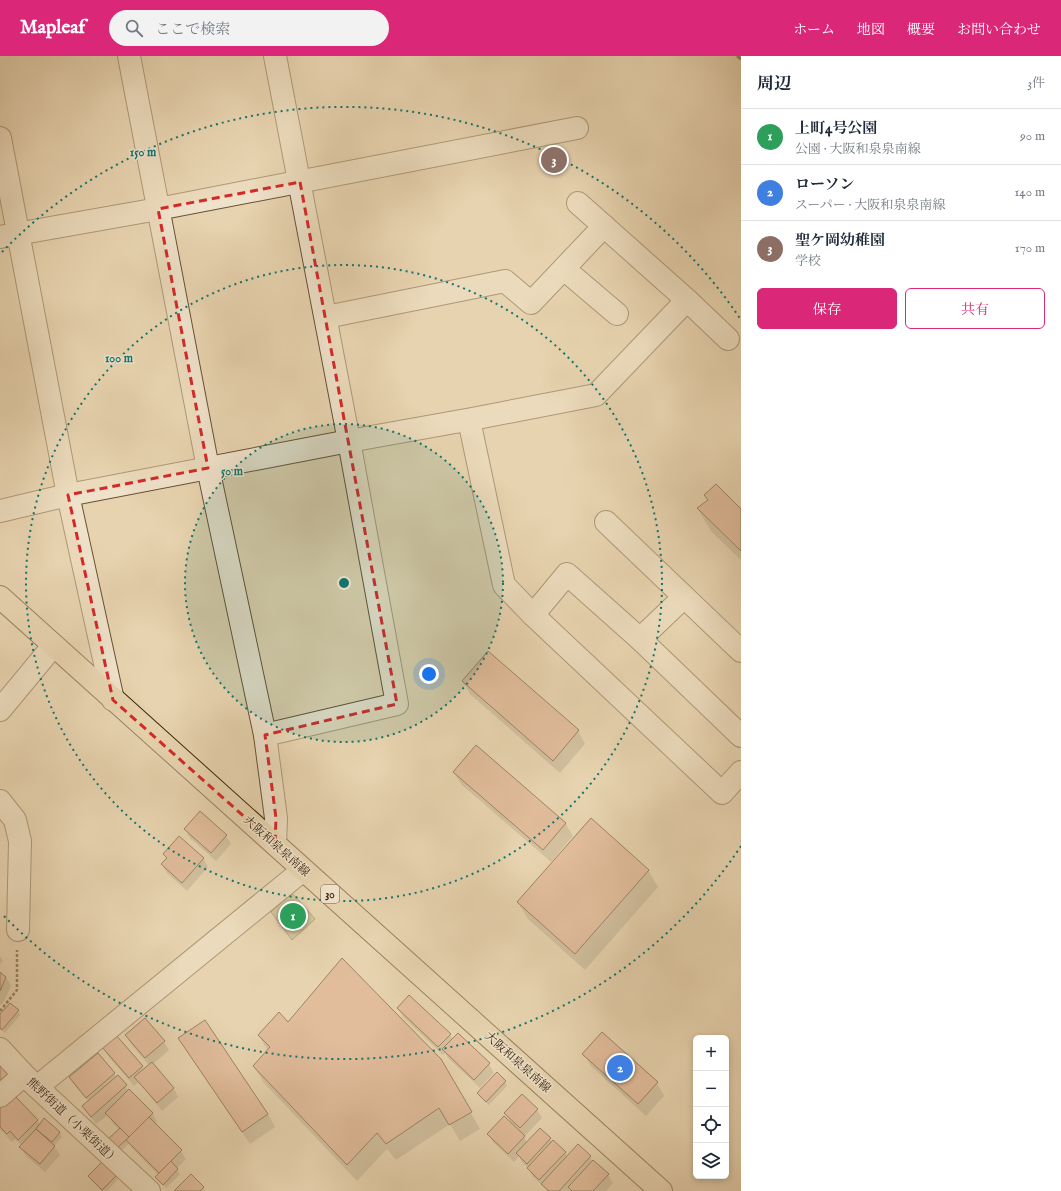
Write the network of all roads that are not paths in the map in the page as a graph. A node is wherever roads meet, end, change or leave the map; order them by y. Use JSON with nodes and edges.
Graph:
{"nodes":[{"id":1,"x":129,"y":56,"type":"edge"},
{"id":2,"x":275,"y":56,"type":"edge"},
{"id":3,"x":577,"y":128,"type":"dead end"},
{"id":4,"x":0,"y":138,"type":"edge"},
{"id":5,"x":300,"y":182,"type":"junction"},
{"id":6,"x":578,"y":203,"type":"dead end"},
{"id":7,"x":158,"y":209,"type":"junction"},
{"id":8,"x":604,"y":226,"type":"junction"},
{"id":9,"x":9,"y":235,"type":"edge"},
{"id":10,"x":564,"y":269,"type":"junction"},
{"id":11,"x":686,"y":300,"type":"junction"},
{"id":12,"x":617,"y":314,"type":"dead end"},
{"id":13,"x":326,"y":317,"type":"junction"},
{"id":14,"x":728,"y":340,"type":"dead end"},
{"id":15,"x":469,"y":420,"type":"junction"},
{"id":16,"x":349,"y":441,"type":"junction"},
{"id":17,"x":208,"y":468,"type":"junction"},
{"id":18,"x":68,"y":496,"type":"junction"},
{"id":19,"x":0,"y":511,"type":"edge"},
{"id":20,"x":606,"y":522,"type":"dead end"},
{"id":21,"x":0,"y":597,"type":"edge"},
{"id":22,"x":684,"y":597,"type":"junction"},
{"id":23,"x":533,"y":615,"type":"junction"},
{"id":24,"x":640,"y":639,"type":"junction"},
{"id":25,"x":53,"y":646,"type":"junction"},
{"id":26,"x":741,"y":651,"type":"edge"},
{"id":27,"x":113,"y":700,"type":"junction"},
{"id":28,"x":0,"y":710,"type":"edge"},
{"id":29,"x":265,"y":735,"type":"junction"},
{"id":30,"x":741,"y":736,"type":"edge"},
{"id":31,"x":741,"y":772,"type":"edge"},
{"id":32,"x":0,"y":801,"type":"edge"},
{"id":33,"x":275,"y":844,"type":"junction"},
{"id":34,"x":303,"y":870,"type":"junction"},
{"id":35,"x":18,"y":930,"type":"road end"},
{"id":36,"x":0,"y":1049,"type":"edge"},
{"id":37,"x":30,"y":1081,"type":"junction"},
{"id":38,"x":0,"y":1096,"type":"edge"},
{"id":39,"x":149,"y":1191,"type":"edge"},
{"id":40,"x":661,"y":1191,"type":"edge"}],
"edges":[{"from":1,"to":7,"type":"street"},
{"from":2,"to":5,"type":"street"},
{"from":3,"to":5,"type":"street"},
{"from":4,"to":9,"type":"street"},
{"from":5,"to":7,"type":"street"},
{"from":5,"to":13,"type":"street"},
{"from":6,"to":8,"type":"street"},
{"from":7,"to":9,"type":"street"},
{"from":7,"to":17,"type":"street"},
{"from":8,"to":10,"type":"street"},
{"from":8,"to":11,"type":"street"},
{"from":9,"to":18,"type":"street"},
{"from":10,"to":12,"type":"street"},
{"from":10,"to":13,"type":"street"},
{"from":11,"to":14,"type":"street"},
{"from":11,"to":15,"type":"street"},
{"from":13,"to":16,"type":"street"},
{"from":15,"to":16,"type":"street"},
{"from":15,"to":23,"type":"street"},
{"from":16,"to":17,"type":"street"},
{"from":16,"to":29,"type":"street"},
{"from":17,"to":18,"type":"street"},
{"from":17,"to":29,"type":"street"},
{"from":18,"to":19,"type":"street"},
{"from":18,"to":27,"type":"street"},
{"from":20,"to":22,"type":"street"},
{"from":21,"to":25,"type":"main road","name":"大阪和泉泉南線","number":"30"},
{"from":22,"to":24,"type":"street"},
{"from":22,"to":26,"type":"street"},
{"from":23,"to":24,"type":"street"},
{"from":23,"to":31,"type":"street"},
{"from":24,"to":30,"type":"street"},
{"from":25,"to":27,"type":"main road","name":"大阪和泉泉南線","number":"30"},
{"from":25,"to":28,"type":"street"},
{"from":27,"to":33,"type":"main road","name":"大阪和泉泉南線","number":"30"},
{"from":29,"to":33,"type":"street"},
{"from":32,"to":35,"type":"street"},
{"from":33,"to":34,"type":"main road","name":"大阪和泉泉南線","number":"30"},
{"from":34,"to":37,"type":"street"},
{"from":34,"to":40,"type":"main road","name":"大阪和泉泉南線","number":"30"},
{"from":36,"to":37,"type":"street","name":"熊野街道（小栗街道）"},
{"from":37,"to":38,"type":"street"},
{"from":37,"to":39,"type":"street","name":"熊野街道（小栗街道）"}]}
